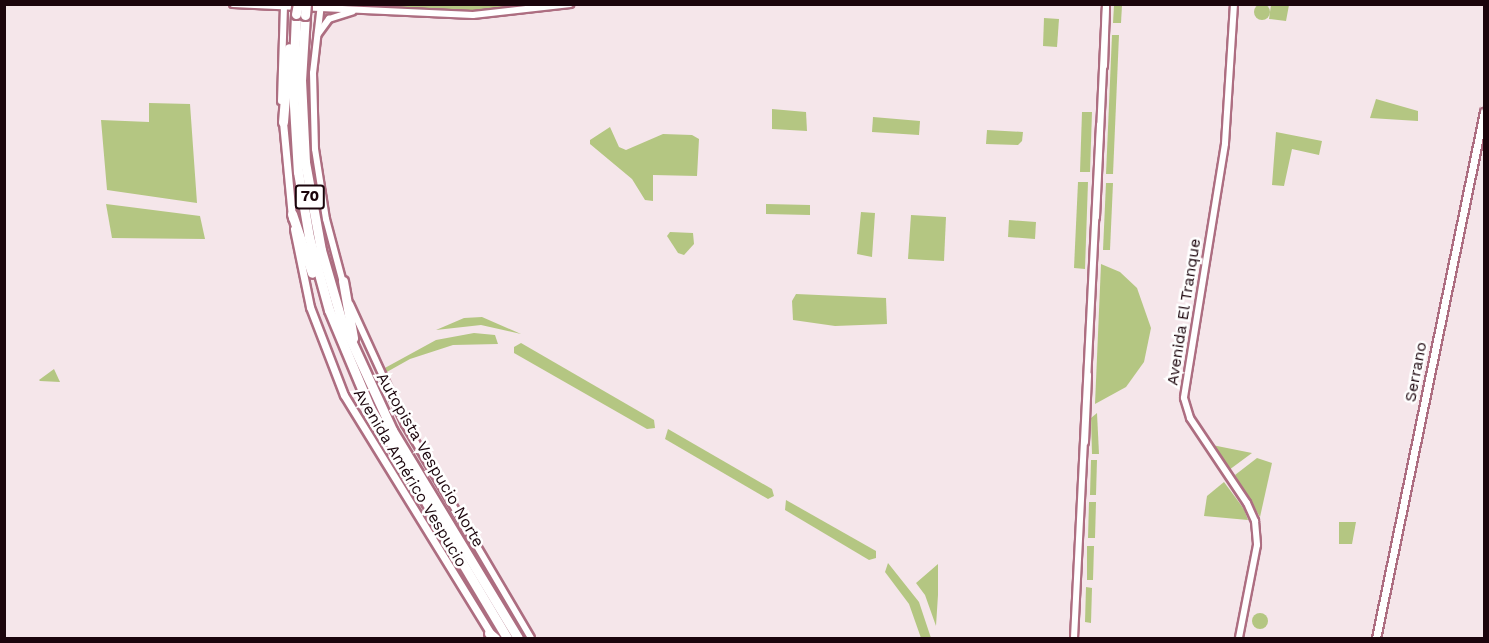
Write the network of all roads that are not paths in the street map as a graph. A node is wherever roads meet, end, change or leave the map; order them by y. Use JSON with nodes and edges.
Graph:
{"nodes":[{"id":1,"x":233,"y":4,"type":"edge"},
{"id":2,"x":306,"y":4,"type":"edge"},
{"id":3,"x":570,"y":4,"type":"edge"},
{"id":4,"x":1234,"y":4,"type":"edge"},
{"id":5,"x":1106,"y":5,"type":"edge"},
{"id":6,"x":284,"y":6,"type":"edge"},
{"id":7,"x":321,"y":6,"type":"edge"},
{"id":8,"x":363,"y":9,"type":"junction"},
{"id":9,"x":299,"y":13,"type":"edge"},
{"id":10,"x":316,"y":37,"type":"junction"},
{"id":11,"x":1485,"y":112,"type":"edge"},
{"id":12,"x":284,"y":122,"type":"junction"},
{"id":13,"x":292,"y":214,"type":"junction"},
{"id":14,"x":343,"y":281,"type":"junction"},
{"id":15,"x":329,"y":310,"type":"junction"},
{"id":16,"x":362,"y":372,"type":"junction"},
{"id":17,"x":492,"y":637,"type":"edge"},
{"id":18,"x":507,"y":639,"type":"edge"},
{"id":19,"x":519,"y":639,"type":"edge"},
{"id":20,"x":531,"y":639,"type":"edge"},
{"id":21,"x":1074,"y":639,"type":"edge"},
{"id":22,"x":1239,"y":639,"type":"edge"},
{"id":23,"x":1376,"y":639,"type":"edge"}],
"edges":[{"from":1,"to":6,"type":"street"},
{"from":2,"to":9,"type":"highway","name":"Autopista Vespucio Norte","number":"70","bridge":true},
{"from":3,"to":8,"type":"street"},
{"from":4,"to":22,"type":"street","name":"Avenida El Tranque"},
{"from":5,"to":21,"type":"street"},
{"from":6,"to":7,"type":"street"},
{"from":6,"to":12,"type":"street","name":"Avenida Américo Vespucio"},
{"from":7,"to":8,"type":"street"},
{"from":7,"to":10,"type":"street","name":"Avenida Américo Vespucio"},
{"from":8,"to":10,"type":"street"},
{"from":9,"to":12,"type":"highway"},
{"from":9,"to":15,"type":"highway","name":"Autopista Vespucio Norte","number":"70"},
{"from":9,"to":16,"type":"highway","name":"Autopista Vespucio Norte","number":"70"},
{"from":10,"to":14,"type":"street","name":"Avenida Américo Vespucio"},
{"from":11,"to":23,"type":"main road","name":"Serrano"},
{"from":12,"to":13,"type":"main road","name":"Avenida Américo Vespucio"},
{"from":13,"to":15,"type":"highway"},
{"from":13,"to":17,"type":"main road","name":"Avenida Américo Vespucio"},
{"from":14,"to":16,"type":"highway"},
{"from":14,"to":20,"type":"street","name":"Avenida Américo Vespucio"},
{"from":15,"to":18,"type":"highway","name":"Autopista Vespucio Norte","number":"70"},
{"from":16,"to":19,"type":"highway","name":"Autopista Vespucio Norte","number":"70"}]}
